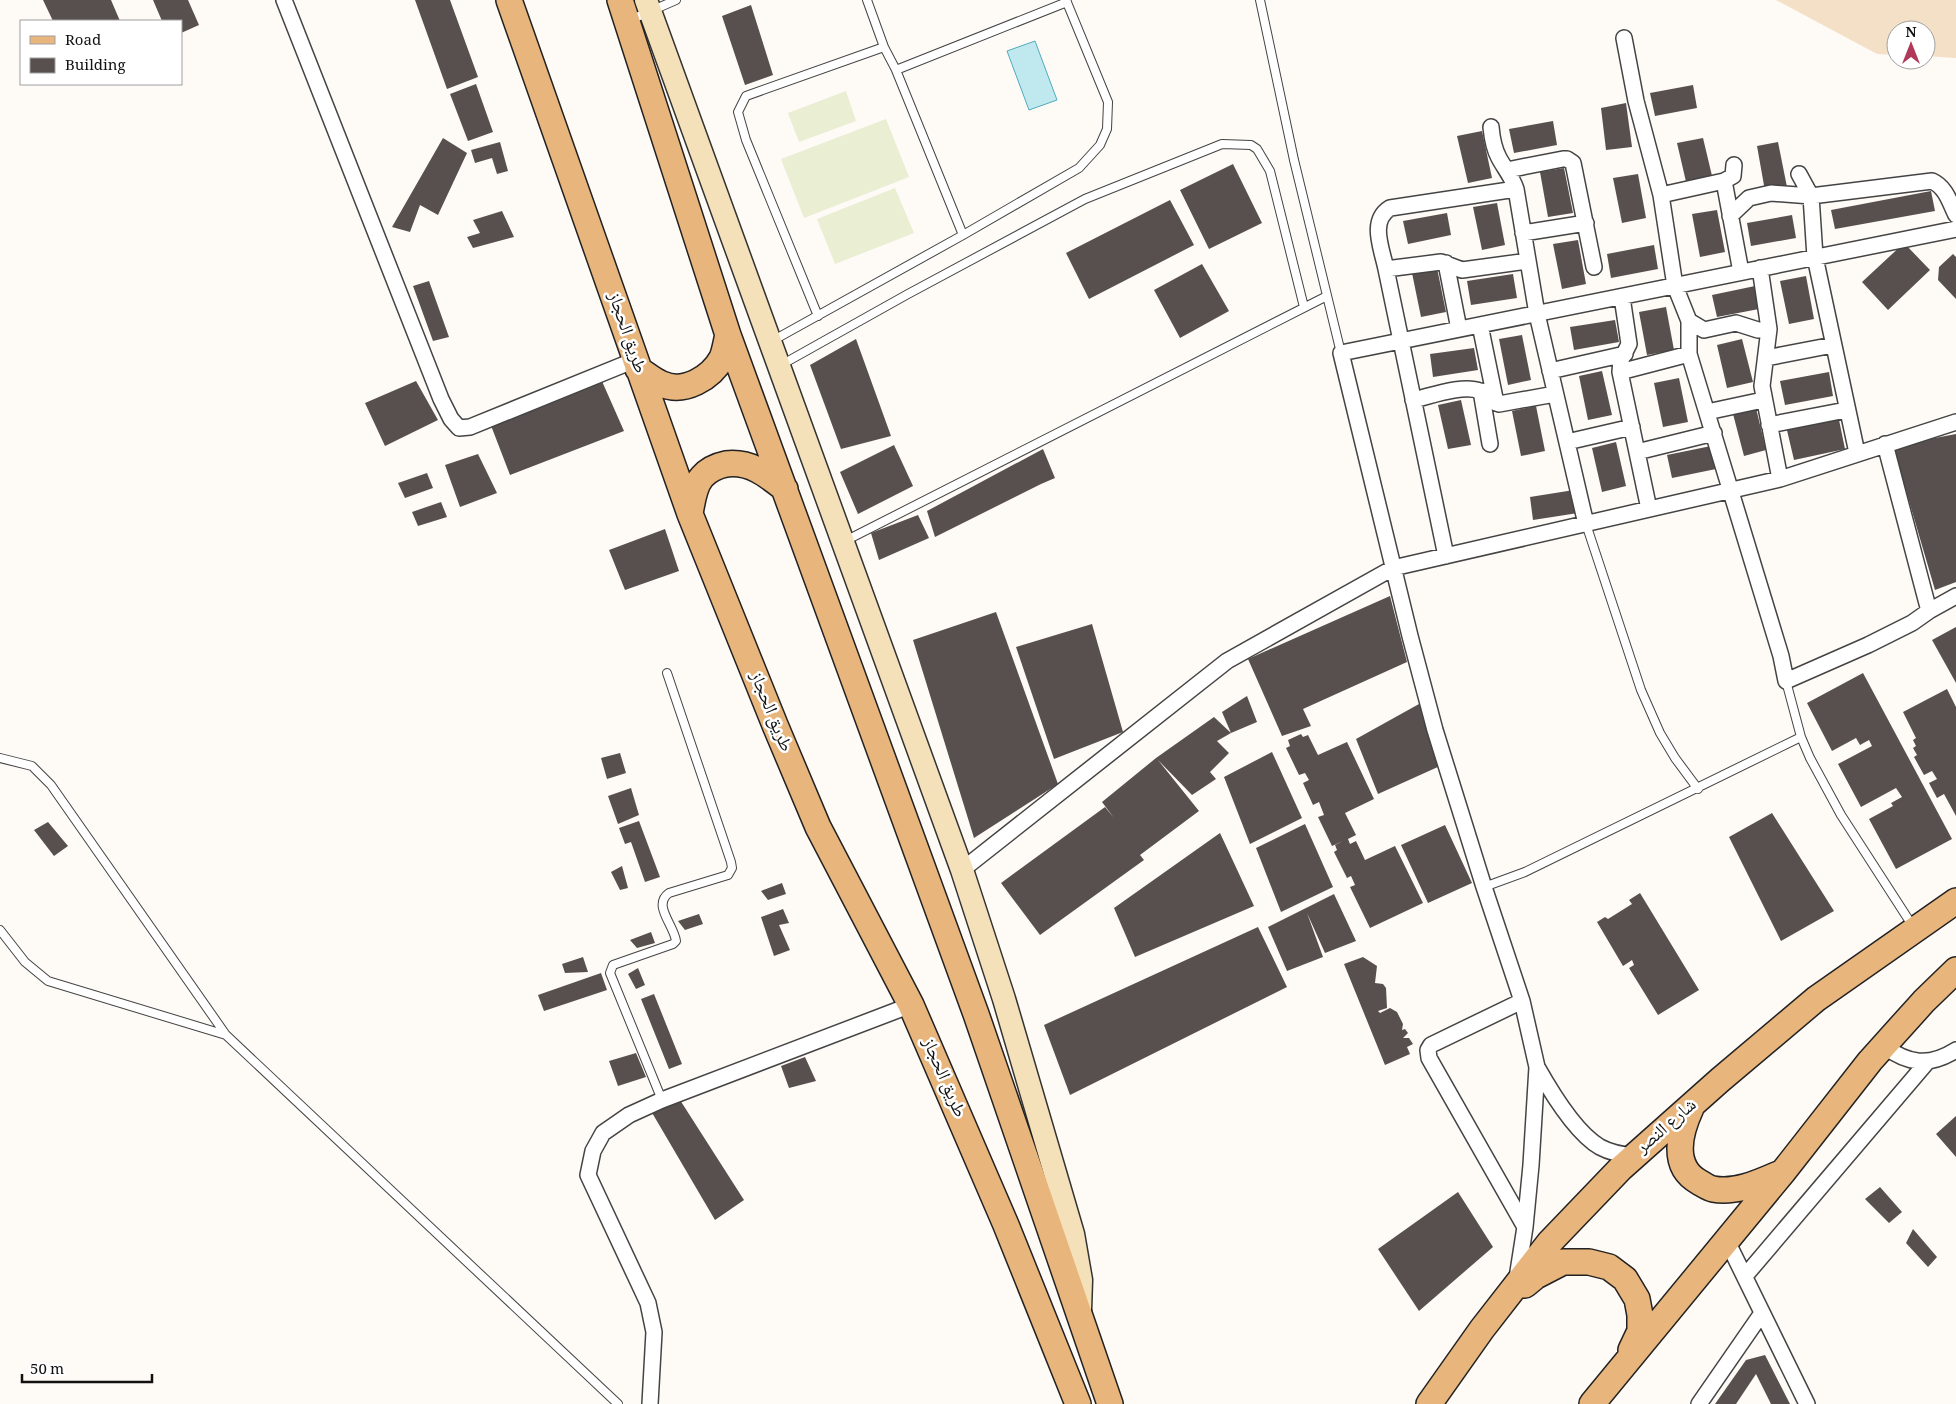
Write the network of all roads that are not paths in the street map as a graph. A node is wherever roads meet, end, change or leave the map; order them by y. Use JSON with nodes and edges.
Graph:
{"nodes":[{"id":1,"x":284,"y":0,"type":"edge"},
{"id":2,"x":509,"y":0,"type":"edge"},
{"id":3,"x":676,"y":0,"type":"edge"},
{"id":4,"x":866,"y":0,"type":"edge"},
{"id":5,"x":1260,"y":0,"type":"edge"},
{"id":6,"x":1067,"y":1,"type":"edge"},
{"id":7,"x":636,"y":8,"type":"edge"},
{"id":8,"x":1624,"y":38,"type":"dead end"},
{"id":9,"x":884,"y":47,"type":"junction"},
{"id":10,"x":896,"y":70,"type":"junction"},
{"id":11,"x":1491,"y":128,"type":"dead end"},
{"id":12,"x":1734,"y":165,"type":"dead end"},
{"id":13,"x":1507,"y":170,"type":"junction"},
{"id":14,"x":1798,"y":174,"type":"dead end"},
{"id":15,"x":1724,"y":181,"type":"junction"},
{"id":16,"x":1516,"y":189,"type":"junction"},
{"id":17,"x":1661,"y":196,"type":"junction"},
{"id":18,"x":1811,"y":196,"type":"junction"},
{"id":19,"x":1730,"y":216,"type":"junction"},
{"id":20,"x":1956,"y":216,"type":"edge"},
{"id":21,"x":1586,"y":223,"type":"junction"},
{"id":22,"x":1956,"y":228,"type":"edge"},
{"id":23,"x":1523,"y":233,"type":"junction"},
{"id":24,"x":963,"y":236,"type":"junction"},
{"id":25,"x":1815,"y":257,"type":"junction"},
{"id":26,"x":1528,"y":261,"type":"junction"},
{"id":27,"x":1446,"y":263,"type":"junction"},
{"id":28,"x":1594,"y":267,"type":"dead end"},
{"id":29,"x":1760,"y":268,"type":"junction"},
{"id":30,"x":1386,"y":269,"type":"junction"},
{"id":31,"x":1740,"y":272,"type":"junction"},
{"id":32,"x":1675,"y":286,"type":"junction"},
{"id":33,"x":1327,"y":296,"type":"junction"},
{"id":34,"x":1622,"y":297,"type":"junction"},
{"id":35,"x":1304,"y":307,"type":"junction"},
{"id":36,"x":1537,"y":314,"type":"junction"},
{"id":37,"x":818,"y":316,"type":"junction"},
{"id":38,"x":1689,"y":321,"type":"junction"},
{"id":39,"x":1480,"y":325,"type":"junction"},
{"id":40,"x":1458,"y":329,"type":"junction"},
{"id":41,"x":1769,"y":329,"type":"junction"},
{"id":42,"x":728,"y":335,"type":"junction"},
{"id":43,"x":1401,"y":341,"type":"junction"},
{"id":44,"x":770,"y":342,"type":"junction"},
{"id":45,"x":1833,"y":345,"type":"junction"},
{"id":46,"x":1341,"y":353,"type":"junction"},
{"id":47,"x":1625,"y":354,"type":"junction"},
{"id":48,"x":1689,"y":354,"type":"junction"},
{"id":49,"x":1766,"y":358,"type":"junction"},
{"id":50,"x":637,"y":365,"type":"junction"},
{"id":51,"x":779,"y":366,"type":"junction"},
{"id":52,"x":1550,"y":371,"type":"junction"},
{"id":53,"x":1620,"y":372,"type":"junction"},
{"id":54,"x":1481,"y":391,"type":"junction"},
{"id":55,"x":1555,"y":394,"type":"junction"},
{"id":56,"x":1413,"y":400,"type":"junction"},
{"id":57,"x":1764,"y":400,"type":"junction"},
{"id":58,"x":1496,"y":403,"type":"junction"},
{"id":59,"x":1846,"y":410,"type":"junction"},
{"id":60,"x":1707,"y":412,"type":"junction"},
{"id":61,"x":1956,"y":422,"type":"edge"},
{"id":62,"x":1769,"y":425,"type":"junction"},
{"id":63,"x":1632,"y":427,"type":"junction"},
{"id":64,"x":1714,"y":433,"type":"junction"},
{"id":65,"x":1567,"y":442,"type":"junction"},
{"id":66,"x":1490,"y":444,"type":"dead end"},
{"id":67,"x":1884,"y":444,"type":"junction"},
{"id":68,"x":1637,"y":452,"type":"junction"},
{"id":69,"x":1857,"y":453,"type":"junction"},
{"id":70,"x":1780,"y":479,"type":"junction"},
{"id":71,"x":785,"y":489,"type":"junction"},
{"id":72,"x":1732,"y":490,"type":"junction"},
{"id":73,"x":1649,"y":509,"type":"junction"},
{"id":74,"x":690,"y":514,"type":"junction"},
{"id":75,"x":1586,"y":524,"type":"junction"},
{"id":76,"x":843,"y":542,"type":"junction"},
{"id":77,"x":1446,"y":556,"type":"junction"},
{"id":78,"x":1393,"y":568,"type":"junction"},
{"id":79,"x":1956,"y":596,"type":"edge"},
{"id":80,"x":1929,"y":611,"type":"junction"},
{"id":81,"x":667,"y":672,"type":"dead end"},
{"id":82,"x":1786,"y":682,"type":"junction"},
{"id":83,"x":1801,"y":737,"type":"junction"},
{"id":84,"x":0,"y":758,"type":"edge"},
{"id":85,"x":1698,"y":789,"type":"junction"},
{"id":86,"x":962,"y":870,"type":"junction"},
{"id":87,"x":1484,"y":888,"type":"junction"},
{"id":88,"x":1956,"y":901,"type":"edge"},
{"id":89,"x":1915,"y":929,"type":"junction"},
{"id":90,"x":0,"y":930,"type":"edge"},
{"id":91,"x":1956,"y":970,"type":"edge"},
{"id":92,"x":1522,"y":1001,"type":"junction"},
{"id":93,"x":912,"y":1005,"type":"junction"},
{"id":94,"x":226,"y":1035,"type":"junction"},
{"id":95,"x":1884,"y":1046,"type":"junction"},
{"id":96,"x":1956,"y":1050,"type":"edge"},
{"id":97,"x":1928,"y":1062,"type":"junction"},
{"id":98,"x":1537,"y":1067,"type":"junction"},
{"id":99,"x":662,"y":1100,"type":"junction"},
{"id":100,"x":1692,"y":1105,"type":"junction"},
{"id":101,"x":1635,"y":1156,"type":"junction"},
{"id":102,"x":1783,"y":1172,"type":"junction"},
{"id":103,"x":1525,"y":1228,"type":"junction"},
{"id":104,"x":1727,"y":1241,"type":"junction"},
{"id":105,"x":1746,"y":1276,"type":"junction"},
{"id":106,"x":1511,"y":1294,"type":"junction"},
{"id":107,"x":1762,"y":1313,"type":"junction"},
{"id":108,"x":1080,"y":1316,"type":"junction"},
{"id":109,"x":1624,"y":1366,"type":"junction"},
{"id":110,"x":618,"y":1404,"type":"edge"},
{"id":111,"x":650,"y":1404,"type":"edge"},
{"id":112,"x":1078,"y":1404,"type":"edge"},
{"id":113,"x":1110,"y":1404,"type":"edge"},
{"id":114,"x":1429,"y":1404,"type":"edge"},
{"id":115,"x":1592,"y":1404,"type":"edge"},
{"id":116,"x":1699,"y":1404,"type":"edge"},
{"id":117,"x":1807,"y":1404,"type":"edge"}],
"edges":[{"from":1,"to":50,"type":"street"},
{"from":2,"to":50,"type":"main road","name":"طريق الحجاز"},
{"from":3,"to":7,"type":"lane"},
{"from":4,"to":9,"type":"lane"},
{"from":5,"to":33,"type":"lane"},
{"from":6,"to":10,"type":"lane"},
{"from":6,"to":24,"type":"lane"},
{"from":7,"to":42,"type":"main road"},
{"from":7,"to":44,"type":"main road"},
{"from":8,"to":17,"type":"street"},
{"from":9,"to":10,"type":"lane"},
{"from":9,"to":37,"type":"lane"},
{"from":10,"to":24,"type":"lane"},
{"from":11,"to":13,"type":"street"},
{"from":12,"to":15,"type":"street"},
{"from":13,"to":16,"type":"street"},
{"from":13,"to":21,"type":"street"},
{"from":14,"to":18,"type":"street"},
{"from":15,"to":17,"type":"street"},
{"from":15,"to":19,"type":"street"},
{"from":16,"to":23,"type":"street"},
{"from":16,"to":30,"type":"street"},
{"from":17,"to":32,"type":"street"},
{"from":18,"to":19,"type":"street"},
{"from":18,"to":20,"type":"street"},
{"from":18,"to":25,"type":"street"},
{"from":19,"to":31,"type":"street"},
{"from":21,"to":23,"type":"street"},
{"from":21,"to":28,"type":"street"},
{"from":22,"to":25,"type":"street"},
{"from":23,"to":26,"type":"street"},
{"from":24,"to":37,"type":"lane"},
{"from":25,"to":29,"type":"street"},
{"from":25,"to":45,"type":"street"},
{"from":26,"to":27,"type":"street"},
{"from":26,"to":36,"type":"street"},
{"from":27,"to":30,"type":"street"},
{"from":27,"to":40,"type":"street"},
{"from":29,"to":31,"type":"street"},
{"from":29,"to":41,"type":"street"},
{"from":30,"to":43,"type":"street"},
{"from":31,"to":32,"type":"street"},
{"from":32,"to":34,"type":"street"},
{"from":32,"to":38,"type":"street"},
{"from":33,"to":35,"type":"lane"},
{"from":33,"to":46,"type":"lane"},
{"from":34,"to":36,"type":"street"},
{"from":34,"to":47,"type":"street"},
{"from":35,"to":51,"type":"lane"},
{"from":35,"to":76,"type":"lane"},
{"from":36,"to":39,"type":"street"},
{"from":36,"to":52,"type":"street"},
{"from":37,"to":44,"type":"lane"},
{"from":38,"to":41,"type":"street"},
{"from":38,"to":48,"type":"street"},
{"from":39,"to":40,"type":"street"},
{"from":39,"to":58,"type":"street"},
{"from":40,"to":43,"type":"street"},
{"from":41,"to":49,"type":"street"},
{"from":42,"to":50,"type":"main road"},
{"from":42,"to":71,"type":"main road"},
{"from":43,"to":46,"type":"street"},
{"from":43,"to":56,"type":"street"},
{"from":44,"to":51,"type":"main road"},
{"from":45,"to":49,"type":"street"},
{"from":45,"to":59,"type":"street"},
{"from":46,"to":78,"type":"street"},
{"from":47,"to":52,"type":"street"},
{"from":47,"to":53,"type":"street"},
{"from":48,"to":53,"type":"street"},
{"from":48,"to":60,"type":"street"},
{"from":49,"to":57,"type":"street"},
{"from":50,"to":74,"type":"main road","name":"طريق الحجاز"},
{"from":51,"to":76,"type":"main road"},
{"from":52,"to":55,"type":"street"},
{"from":53,"to":63,"type":"street"},
{"from":54,"to":56,"type":"street"},
{"from":54,"to":58,"type":"street"},
{"from":54,"to":66,"type":"street"},
{"from":55,"to":58,"type":"street"},
{"from":55,"to":65,"type":"street"},
{"from":56,"to":77,"type":"street"},
{"from":57,"to":60,"type":"street"},
{"from":57,"to":62,"type":"street"},
{"from":59,"to":62,"type":"street"},
{"from":59,"to":69,"type":"street"},
{"from":60,"to":64,"type":"street"},
{"from":61,"to":67,"type":"street"},
{"from":62,"to":70,"type":"street"},
{"from":63,"to":65,"type":"street"},
{"from":63,"to":68,"type":"street"},
{"from":64,"to":68,"type":"street"},
{"from":64,"to":72,"type":"street"},
{"from":65,"to":75,"type":"street"},
{"from":67,"to":69,"type":"street"},
{"from":67,"to":80,"type":"street"},
{"from":68,"to":73,"type":"street"},
{"from":69,"to":70,"type":"street"},
{"from":70,"to":72,"type":"street"},
{"from":71,"to":74,"type":"main road"},
{"from":71,"to":108,"type":"main road"},
{"from":72,"to":73,"type":"street"},
{"from":72,"to":82,"type":"street"},
{"from":73,"to":75,"type":"street"},
{"from":74,"to":93,"type":"main road","name":"طريق الحجاز"},
{"from":75,"to":77,"type":"street"},
{"from":75,"to":85,"type":"lane"},
{"from":76,"to":86,"type":"main road"},
{"from":77,"to":78,"type":"street"},
{"from":78,"to":86,"type":"street"},
{"from":78,"to":87,"type":"street"},
{"from":79,"to":80,"type":"street"},
{"from":80,"to":82,"type":"street"},
{"from":81,"to":99,"type":"lane"},
{"from":82,"to":83,"type":"lane"},
{"from":83,"to":85,"type":"lane"},
{"from":83,"to":89,"type":"lane"},
{"from":84,"to":94,"type":"lane"},
{"from":85,"to":87,"type":"lane"},
{"from":86,"to":108,"type":"main road"},
{"from":87,"to":92,"type":"street"},
{"from":88,"to":89,"type":"main road","name":"شارع النصر"},
{"from":89,"to":100,"type":"main road","name":"شارع النصر"},
{"from":90,"to":94,"type":"lane"},
{"from":91,"to":95,"type":"main road"},
{"from":92,"to":98,"type":"street"},
{"from":92,"to":103,"type":"street"},
{"from":93,"to":99,"type":"street"},
{"from":93,"to":112,"type":"main road","name":"طريق الحجاز"},
{"from":94,"to":110,"type":"lane"},
{"from":95,"to":97,"type":"street"},
{"from":95,"to":102,"type":"main road"},
{"from":96,"to":97,"type":"street"},
{"from":97,"to":105,"type":"street"},
{"from":98,"to":101,"type":"street"},
{"from":98,"to":103,"type":"street"},
{"from":99,"to":111,"type":"street"},
{"from":100,"to":101,"type":"main road","name":"شارع النصر"},
{"from":100,"to":102,"type":"main road"},
{"from":101,"to":106,"type":"main road","name":"شارع النصر"},
{"from":102,"to":104,"type":"main road"},
{"from":103,"to":106,"type":"street"},
{"from":104,"to":105,"type":"street"},
{"from":104,"to":109,"type":"main road"},
{"from":105,"to":107,"type":"street"},
{"from":106,"to":109,"type":"main road"},
{"from":106,"to":114,"type":"main road","name":"شارع النصر"},
{"from":107,"to":116,"type":"street"},
{"from":107,"to":117,"type":"street"},
{"from":108,"to":113,"type":"main road"},
{"from":109,"to":115,"type":"main road"}]}
